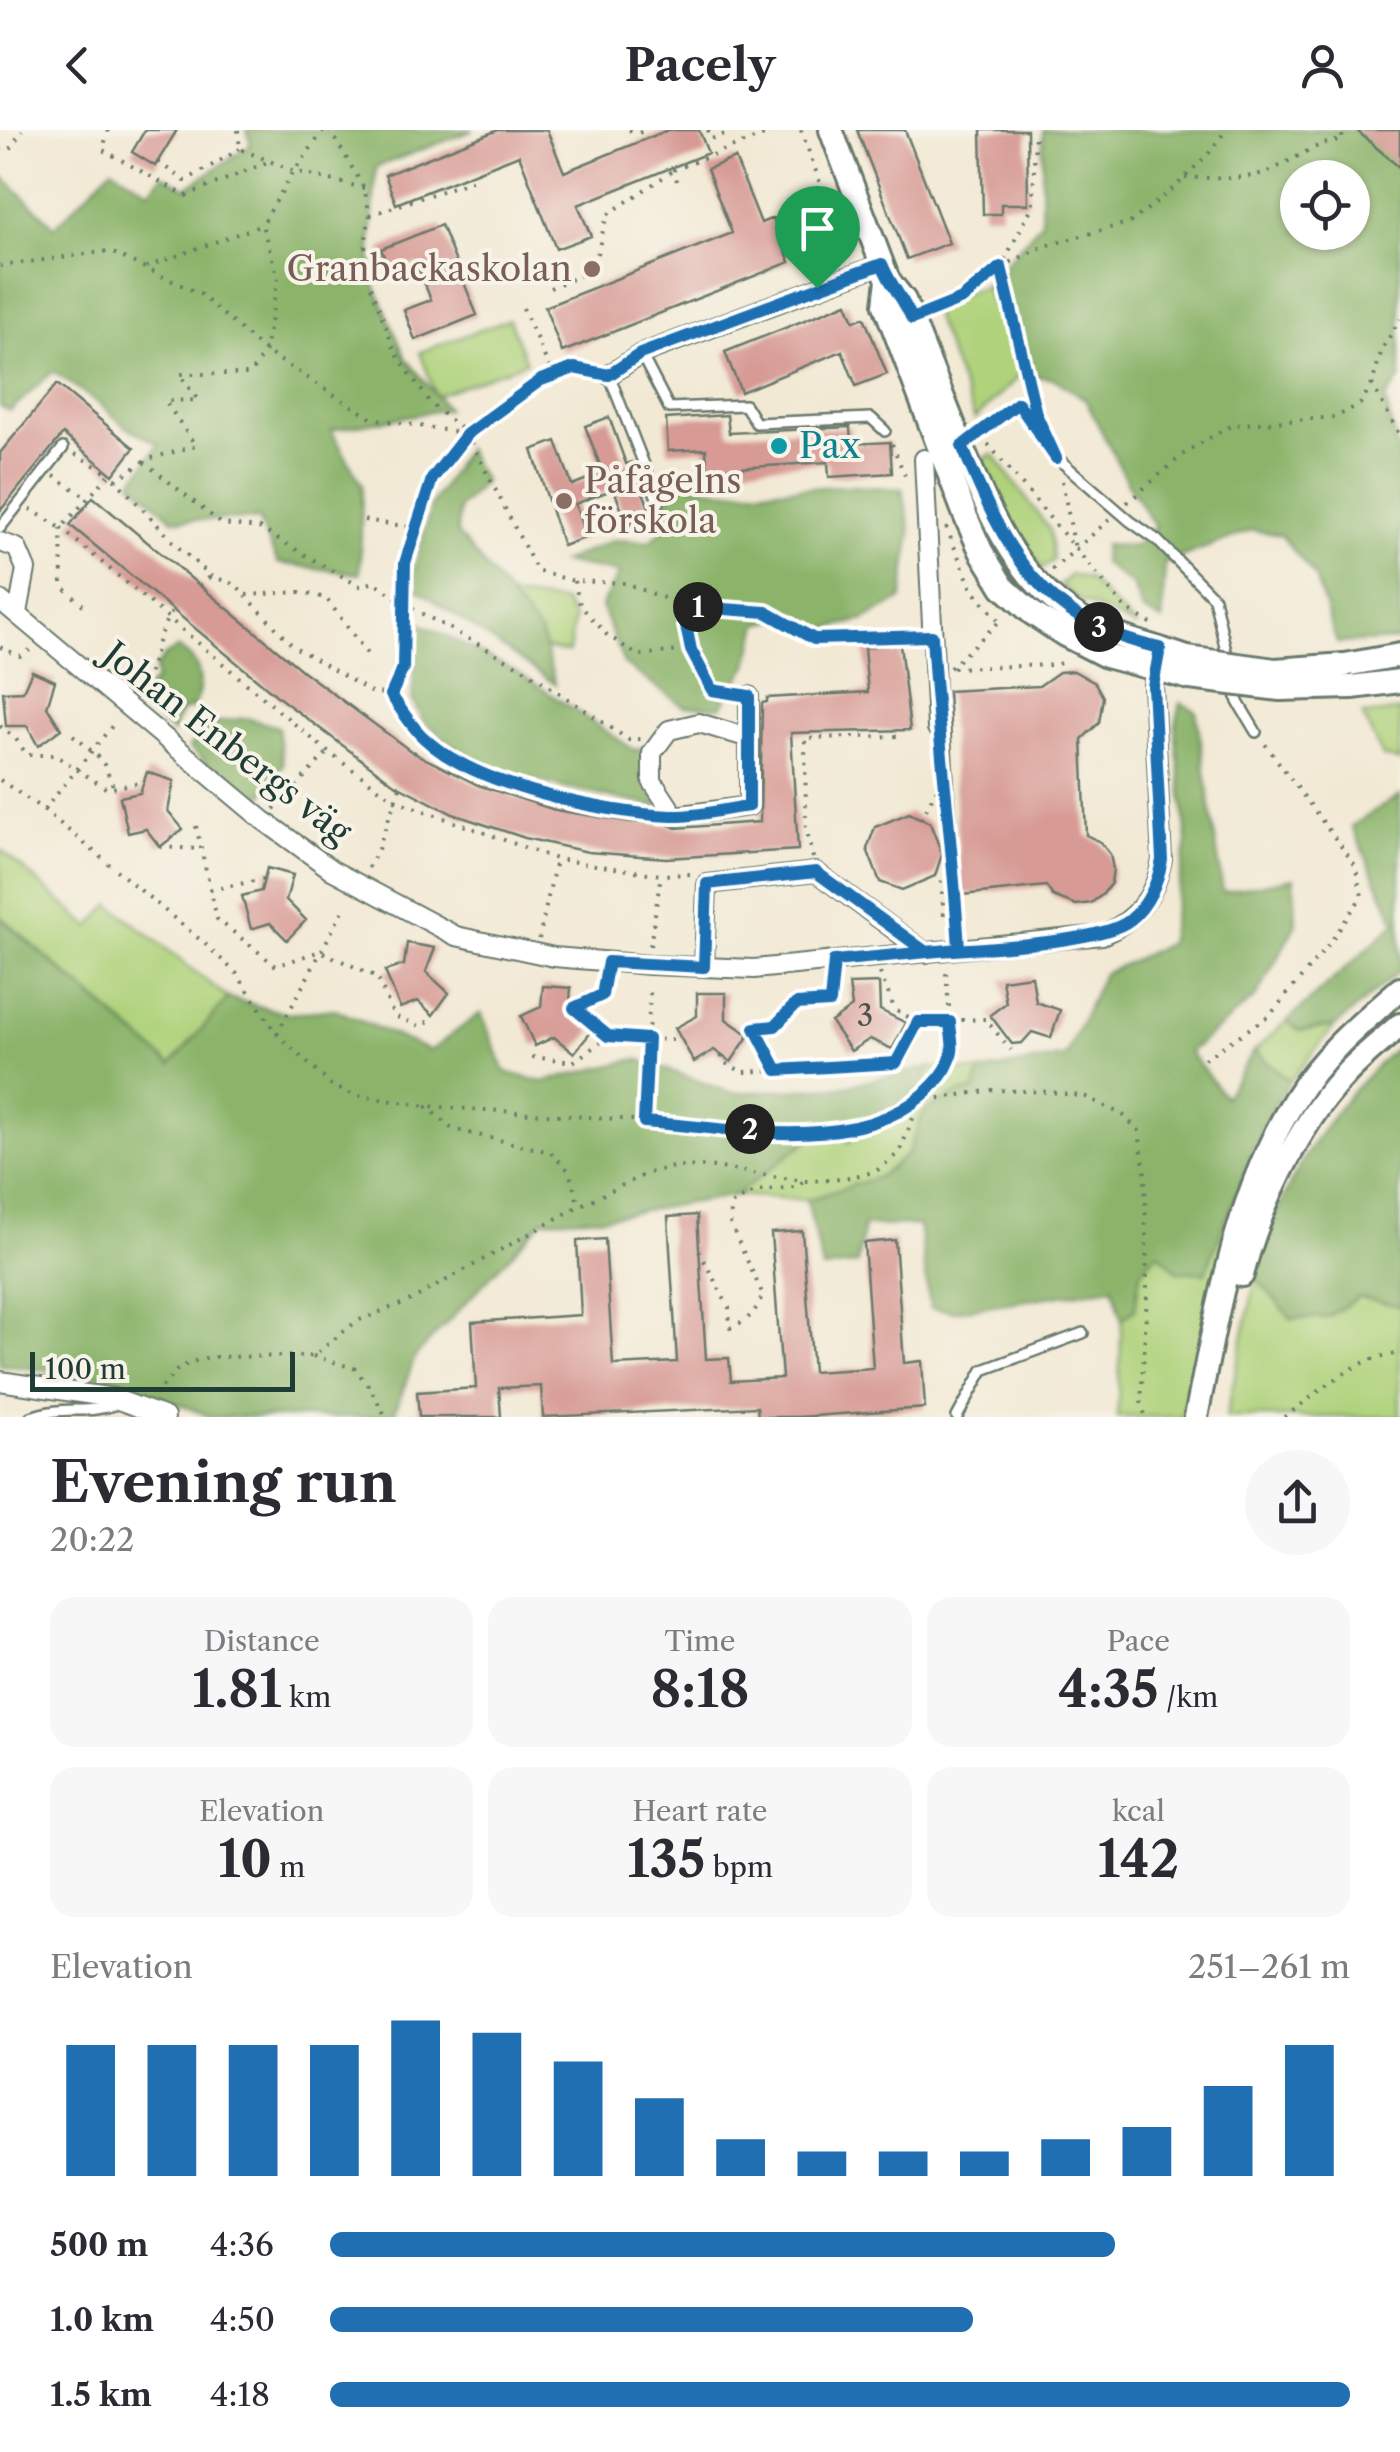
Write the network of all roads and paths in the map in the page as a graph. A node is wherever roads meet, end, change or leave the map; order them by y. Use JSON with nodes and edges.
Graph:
{"nodes":[{"id":1,"x":22,"y":130,"type":"edge"},
{"id":2,"x":108,"y":130,"type":"edge"},
{"id":3,"x":238,"y":130,"type":"edge"},
{"id":4,"x":327,"y":130,"type":"edge"},
{"id":5,"x":629,"y":130,"type":"edge"},
{"id":6,"x":648,"y":130,"type":"edge"},
{"id":7,"x":708,"y":130,"type":"edge"},
{"id":8,"x":737,"y":130,"type":"edge"},
{"id":9,"x":749,"y":130,"type":"edge"},
{"id":10,"x":776,"y":130,"type":"edge"},
{"id":11,"x":830,"y":130,"type":"edge"},
{"id":12,"x":1035,"y":130,"type":"edge"},
{"id":13,"x":1226,"y":130,"type":"edge"},
{"id":14,"x":1341,"y":130,"type":"edge"},
{"id":15,"x":756,"y":138,"type":"junction"},
{"id":16,"x":762,"y":146,"type":"dead end"},
{"id":17,"x":240,"y":149,"type":"junction"},
{"id":18,"x":0,"y":150,"type":"edge"},
{"id":19,"x":270,"y":161,"type":"junction"},
{"id":20,"x":158,"y":162,"type":"dead end"},
{"id":21,"x":294,"y":170,"type":"junction"},
{"id":22,"x":674,"y":170,"type":"junction"},
{"id":23,"x":1185,"y":178,"type":"junction"},
{"id":24,"x":476,"y":179,"type":"dead end"},
{"id":25,"x":677,"y":181,"type":"dead end"},
{"id":26,"x":364,"y":188,"type":"junction"},
{"id":27,"x":370,"y":215,"type":"junction"},
{"id":28,"x":262,"y":225,"type":"junction"},
{"id":29,"x":0,"y":266,"type":"edge"},
{"id":30,"x":146,"y":267,"type":"junction"},
{"id":31,"x":1001,"y":267,"type":"junction"},
{"id":32,"x":885,"y":272,"type":"junction"},
{"id":33,"x":550,"y":288,"type":"dead end"},
{"id":34,"x":523,"y":308,"type":"dead end"},
{"id":35,"x":912,"y":319,"type":"junction"},
{"id":36,"x":1400,"y":319,"type":"edge"},
{"id":37,"x":265,"y":351,"type":"junction"},
{"id":38,"x":640,"y":354,"type":"junction"},
{"id":39,"x":609,"y":375,"type":"junction"},
{"id":40,"x":553,"y":376,"type":"junction"},
{"id":41,"x":1372,"y":384,"type":"junction"},
{"id":42,"x":1036,"y":414,"type":"dead end"},
{"id":43,"x":885,"y":431,"type":"dead end"},
{"id":44,"x":467,"y":434,"type":"junction"},
{"id":45,"x":1400,"y":436,"type":"edge"},
{"id":46,"x":962,"y":446,"type":"junction"},
{"id":47,"x":63,"y":448,"type":"joint"},
{"id":48,"x":924,"y":458,"type":"dead end"},
{"id":49,"x":1056,"y":458,"type":"junction"},
{"id":50,"x":144,"y":462,"type":"junction"},
{"id":51,"x":46,"y":470,"type":"junction"},
{"id":52,"x":110,"y":474,"type":"junction"},
{"id":53,"x":116,"y":480,"type":"junction"},
{"id":54,"x":88,"y":498,"type":"junction"},
{"id":55,"x":659,"y":503,"type":"dead end"},
{"id":56,"x":20,"y":504,"type":"junction"},
{"id":57,"x":1119,"y":512,"type":"junction"},
{"id":58,"x":364,"y":520,"type":"dead end"},
{"id":59,"x":0,"y":528,"type":"edge"},
{"id":60,"x":61,"y":528,"type":"junction"},
{"id":61,"x":416,"y":528,"type":"junction"},
{"id":62,"x":0,"y":542,"type":"edge"},
{"id":63,"x":1076,"y":549,"type":"junction"},
{"id":64,"x":1049,"y":573,"type":"dead end"},
{"id":65,"x":210,"y":576,"type":"junction"},
{"id":66,"x":574,"y":581,"type":"junction"},
{"id":67,"x":200,"y":586,"type":"dead end"},
{"id":68,"x":246,"y":595,"type":"junction"},
{"id":69,"x":0,"y":600,"type":"edge"},
{"id":70,"x":404,"y":604,"type":"junction"},
{"id":71,"x":83,"y":605,"type":"dead end"},
{"id":72,"x":682,"y":606,"type":"junction"},
{"id":73,"x":174,"y":610,"type":"dead end"},
{"id":74,"x":18,"y":613,"type":"junction"},
{"id":75,"x":166,"y":619,"type":"junction"},
{"id":76,"x":1000,"y":622,"type":"dead end"},
{"id":77,"x":932,"y":636,"type":"junction"},
{"id":78,"x":47,"y":639,"type":"junction"},
{"id":79,"x":0,"y":647,"type":"edge"},
{"id":80,"x":1160,"y":649,"type":"junction"},
{"id":81,"x":691,"y":650,"type":"junction"},
{"id":82,"x":368,"y":655,"type":"dead end"},
{"id":83,"x":1400,"y":655,"type":"edge"},
{"id":84,"x":1067,"y":661,"type":"dead end"},
{"id":85,"x":1349,"y":676,"type":"junction"},
{"id":86,"x":1400,"y":681,"type":"edge"},
{"id":87,"x":391,"y":695,"type":"junction"},
{"id":88,"x":749,"y":696,"type":"joint"},
{"id":89,"x":132,"y":700,"type":"dead end"},
{"id":90,"x":0,"y":726,"type":"edge"},
{"id":91,"x":112,"y":726,"type":"dead end"},
{"id":92,"x":937,"y":728,"type":"joint"},
{"id":93,"x":1256,"y":732,"type":"joint"},
{"id":94,"x":73,"y":736,"type":"dead end"},
{"id":95,"x":902,"y":736,"type":"dead end"},
{"id":96,"x":422,"y":737,"type":"junction"},
{"id":97,"x":664,"y":737,"type":"junction"},
{"id":98,"x":749,"y":738,"type":"junction"},
{"id":99,"x":90,"y":750,"type":"junction"},
{"id":100,"x":328,"y":752,"type":"junction"},
{"id":101,"x":414,"y":753,"type":"dead end"},
{"id":102,"x":75,"y":768,"type":"junction"},
{"id":103,"x":943,"y":777,"type":"junction"},
{"id":104,"x":0,"y":780,"type":"edge"},
{"id":105,"x":137,"y":783,"type":"dead end"},
{"id":106,"x":400,"y":786,"type":"dead end"},
{"id":107,"x":114,"y":788,"type":"junction"},
{"id":108,"x":395,"y":800,"type":"junction"},
{"id":109,"x":44,"y":810,"type":"junction"},
{"id":110,"x":675,"y":816,"type":"junction"},
{"id":111,"x":921,"y":819,"type":"dead end"},
{"id":112,"x":263,"y":820,"type":"junction"},
{"id":113,"x":196,"y":826,"type":"dead end"},
{"id":114,"x":160,"y":847,"type":"dead end"},
{"id":115,"x":201,"y":849,"type":"junction"},
{"id":116,"x":556,"y":859,"type":"junction"},
{"id":117,"x":819,"y":866,"type":"junction"},
{"id":118,"x":366,"y":872,"type":"dead end"},
{"id":119,"x":661,"y":876,"type":"junction"},
{"id":120,"x":264,"y":879,"type":"dead end"},
{"id":121,"x":941,"y":881,"type":"dead end"},
{"id":122,"x":707,"y":884,"type":"junction"},
{"id":123,"x":210,"y":890,"type":"junction"},
{"id":124,"x":346,"y":905,"type":"dead end"},
{"id":125,"x":944,"y":916,"type":"dead end"},
{"id":126,"x":650,"y":946,"type":"dead end"},
{"id":127,"x":959,"y":949,"type":"junction"},
{"id":128,"x":320,"y":950,"type":"junction"},
{"id":129,"x":926,"y":952,"type":"junction"},
{"id":130,"x":536,"y":953,"type":"junction"},
{"id":131,"x":834,"y":961,"type":"junction"},
{"id":132,"x":608,"y":962,"type":"junction"},
{"id":133,"x":704,"y":967,"type":"junction"},
{"id":134,"x":946,"y":974,"type":"dead end"},
{"id":135,"x":881,"y":975,"type":"dead end"},
{"id":136,"x":1400,"y":989,"type":"edge"},
{"id":137,"x":650,"y":991,"type":"dead end"},
{"id":138,"x":432,"y":1020,"type":"dead end"},
{"id":139,"x":918,"y":1022,"type":"junction"},
{"id":140,"x":950,"y":1022,"type":"junction"},
{"id":141,"x":1400,"y":1025,"type":"edge"},
{"id":142,"x":277,"y":1034,"type":"junction"},
{"id":143,"x":608,"y":1036,"type":"junction"},
{"id":144,"x":648,"y":1039,"type":"junction"},
{"id":145,"x":673,"y":1040,"type":"dead end"},
{"id":146,"x":1011,"y":1050,"type":"dead end"},
{"id":147,"x":722,"y":1056,"type":"dead end"},
{"id":148,"x":532,"y":1057,"type":"dead end"},
{"id":149,"x":1204,"y":1058,"type":"dead end"},
{"id":150,"x":777,"y":1070,"type":"junction"},
{"id":151,"x":920,"y":1101,"type":"junction"},
{"id":152,"x":426,"y":1106,"type":"junction"},
{"id":153,"x":644,"y":1122,"type":"junction"},
{"id":154,"x":804,"y":1181,"type":"junction"},
{"id":155,"x":579,"y":1206,"type":"junction"},
{"id":156,"x":699,"y":1251,"type":"dead end"},
{"id":157,"x":1084,"y":1333,"type":"dead end"},
{"id":158,"x":1400,"y":1354,"type":"edge"},
{"id":159,"x":314,"y":1356,"type":"junction"},
{"id":160,"x":0,"y":1380,"type":"edge"},
{"id":161,"x":124,"y":1401,"type":"junction"},
{"id":162,"x":145,"y":1408,"type":"junction"},
{"id":163,"x":1205,"y":1410,"type":"edge"},
{"id":164,"x":34,"y":1416,"type":"edge"},
{"id":165,"x":164,"y":1417,"type":"edge"},
{"id":166,"x":386,"y":1417,"type":"edge"},
{"id":167,"x":957,"y":1417,"type":"edge"},
{"id":168,"x":1146,"y":1417,"type":"edge"},
{"id":169,"x":1284,"y":1417,"type":"edge"}],
"edges":[{"from":1,"to":18,"type":"path"},
{"from":2,"to":19,"type":"path"},
{"from":3,"to":17,"type":"path"},
{"from":4,"to":21,"type":"path"},
{"from":4,"to":26,"type":"path"},
{"from":5,"to":6,"type":"path"},
{"from":7,"to":8,"type":"path"},
{"from":9,"to":15,"type":"path"},
{"from":10,"to":15,"type":"path"},
{"from":11,"to":32,"type":"street"},
{"from":12,"to":31,"type":"path"},
{"from":13,"to":23,"type":"path"},
{"from":14,"to":23,"type":"path"},
{"from":15,"to":16,"type":"path"},
{"from":15,"to":22,"type":"path"},
{"from":17,"to":19,"type":"path"},
{"from":17,"to":20,"type":"path"},
{"from":19,"to":21,"type":"path"},
{"from":21,"to":26,"type":"path"},
{"from":21,"to":28,"type":"path"},
{"from":22,"to":25,"type":"path"},
{"from":22,"to":33,"type":"path"},
{"from":23,"to":31,"type":"path"},
{"from":24,"to":27,"type":"path"},
{"from":26,"to":27,"type":"path"},
{"from":27,"to":44,"type":"path"},
{"from":28,"to":30,"type":"path"},
{"from":28,"to":37,"type":"path"},
{"from":29,"to":30,"type":"path"},
{"from":30,"to":37,"type":"path"},
{"from":31,"to":35,"type":"path"},
{"from":31,"to":42,"type":"path"},
{"from":32,"to":35,"type":"street"},
{"from":32,"to":38,"type":"street"},
{"from":32,"to":80,"type":"street"},
{"from":34,"to":40,"type":"path"},
{"from":35,"to":46,"type":"street"},
{"from":36,"to":41,"type":"path"},
{"from":37,"to":44,"type":"path"},
{"from":37,"to":50,"type":"path"},
{"from":38,"to":39,"type":"street"},
{"from":38,"to":43,"type":"lane"},
{"from":39,"to":40,"type":"path"},
{"from":39,"to":55,"type":"lane"},
{"from":40,"to":44,"type":"path"},
{"from":41,"to":45,"type":"path"},
{"from":41,"to":57,"type":"path"},
{"from":44,"to":61,"type":"path"},
{"from":44,"to":66,"type":"path"},
{"from":46,"to":49,"type":"lane"},
{"from":46,"to":80,"type":"street"},
{"from":47,"to":51,"type":"lane"},
{"from":47,"to":52,"type":"path"},
{"from":48,"to":77,"type":"street"},
{"from":49,"to":57,"type":"lane"},
{"from":49,"to":63,"type":"path"},
{"from":50,"to":53,"type":"path"},
{"from":50,"to":70,"type":"path"},
{"from":51,"to":54,"type":"path"},
{"from":51,"to":56,"type":"lane"},
{"from":52,"to":53,"type":"path"},
{"from":52,"to":54,"type":"path"},
{"from":53,"to":65,"type":"path"},
{"from":54,"to":60,"type":"path"},
{"from":56,"to":59,"type":"lane"},
{"from":56,"to":60,"type":"path"},
{"from":57,"to":63,"type":"path"},
{"from":57,"to":93,"type":"lane"},
{"from":58,"to":61,"type":"path"},
{"from":60,"to":71,"type":"path"},
{"from":60,"to":75,"type":"path"},
{"from":61,"to":70,"type":"path"},
{"from":62,"to":74,"type":"street"},
{"from":63,"to":64,"type":"path"},
{"from":63,"to":80,"type":"path"},
{"from":65,"to":67,"type":"path"},
{"from":65,"to":68,"type":"path"},
{"from":66,"to":72,"type":"path"},
{"from":66,"to":81,"type":"path"},
{"from":68,"to":82,"type":"path"},
{"from":68,"to":87,"type":"path"},
{"from":69,"to":74,"type":"street","name":"Johan Enbergs väg"},
{"from":70,"to":87,"type":"path"},
{"from":70,"to":97,"type":"path"},
{"from":72,"to":77,"type":"path"},
{"from":72,"to":81,"type":"path"},
{"from":73,"to":75,"type":"path"},
{"from":74,"to":78,"type":"street","name":"Johan Enbergs väg"},
{"from":75,"to":89,"type":"path"},
{"from":75,"to":100,"type":"path"},
{"from":76,"to":84,"type":"path"},
{"from":77,"to":92,"type":"street"},
{"from":78,"to":79,"type":"path"},
{"from":78,"to":112,"type":"street","name":"Johan Enbergs väg"},
{"from":80,"to":85,"type":"street","bridge":true},
{"from":80,"to":127,"type":"street","name":"Johan Enbergs väg"},
{"from":81,"to":88,"type":"path"},
{"from":83,"to":85,"type":"street"},
{"from":85,"to":86,"type":"street"},
{"from":87,"to":96,"type":"path"},
{"from":88,"to":98,"type":"street"},
{"from":90,"to":102,"type":"path"},
{"from":91,"to":99,"type":"path"},
{"from":92,"to":103,"type":"path"},
{"from":93,"to":149,"type":"path"},
{"from":94,"to":99,"type":"path"},
{"from":95,"to":117,"type":"path"},
{"from":96,"to":101,"type":"path"},
{"from":96,"to":110,"type":"path"},
{"from":97,"to":98,"type":"street"},
{"from":97,"to":110,"type":"street"},
{"from":98,"to":110,"type":"street"},
{"from":99,"to":102,"type":"path"},
{"from":99,"to":107,"type":"path"},
{"from":100,"to":108,"type":"path"},
{"from":100,"to":112,"type":"path"},
{"from":102,"to":107,"type":"path"},
{"from":102,"to":109,"type":"path"},
{"from":103,"to":111,"type":"path"},
{"from":103,"to":127,"type":"path"},
{"from":104,"to":109,"type":"path"},
{"from":105,"to":107,"type":"path"},
{"from":106,"to":108,"type":"path"},
{"from":108,"to":116,"type":"path"},
{"from":108,"to":118,"type":"path"},
{"from":109,"to":142,"type":"path"},
{"from":112,"to":130,"type":"street","name":"Johan Enbergs väg"},
{"from":113,"to":115,"type":"path"},
{"from":114,"to":115,"type":"path"},
{"from":115,"to":123,"type":"path"},
{"from":116,"to":119,"type":"path"},
{"from":116,"to":130,"type":"path"},
{"from":117,"to":122,"type":"street"},
{"from":117,"to":129,"type":"street"},
{"from":119,"to":122,"type":"path"},
{"from":119,"to":126,"type":"path"},
{"from":120,"to":123,"type":"path"},
{"from":121,"to":125,"type":"path"},
{"from":122,"to":133,"type":"street"},
{"from":123,"to":128,"type":"path"},
{"from":124,"to":128,"type":"path"},
{"from":127,"to":129,"type":"street","name":"Johan Enbergs väg"},
{"from":128,"to":138,"type":"path"},
{"from":128,"to":142,"type":"path"},
{"from":129,"to":131,"type":"street","name":"Johan Enbergs väg"},
{"from":130,"to":132,"type":"street","name":"Johan Enbergs väg"},
{"from":131,"to":133,"type":"street","name":"Johan Enbergs väg"},
{"from":131,"to":150,"type":"path"},
{"from":132,"to":133,"type":"street","name":"Johan Enbergs väg"},
{"from":132,"to":143,"type":"path"},
{"from":134,"to":140,"type":"path"},
{"from":135,"to":139,"type":"path"},
{"from":136,"to":163,"type":"street"},
{"from":137,"to":144,"type":"path"},
{"from":139,"to":140,"type":"path"},
{"from":139,"to":150,"type":"path"},
{"from":140,"to":146,"type":"path"},
{"from":140,"to":151,"type":"path"},
{"from":141,"to":163,"type":"street"},
{"from":142,"to":152,"type":"path"},
{"from":143,"to":144,"type":"path"},
{"from":143,"to":148,"type":"path"},
{"from":144,"to":145,"type":"path"},
{"from":144,"to":153,"type":"path"},
{"from":147,"to":150,"type":"path"},
{"from":151,"to":153,"type":"path"},
{"from":151,"to":154,"type":"path"},
{"from":151,"to":168,"type":"path"},
{"from":152,"to":153,"type":"path"},
{"from":152,"to":155,"type":"path"},
{"from":154,"to":155,"type":"path"},
{"from":154,"to":156,"type":"path"},
{"from":155,"to":159,"type":"path"},
{"from":157,"to":167,"type":"lane"},
{"from":158,"to":169,"type":"path"},
{"from":159,"to":162,"type":"path"},
{"from":159,"to":166,"type":"path"},
{"from":160,"to":161,"type":"street"},
{"from":161,"to":162,"type":"street"},
{"from":161,"to":164,"type":"lane"},
{"from":162,"to":165,"type":"street"}]}
